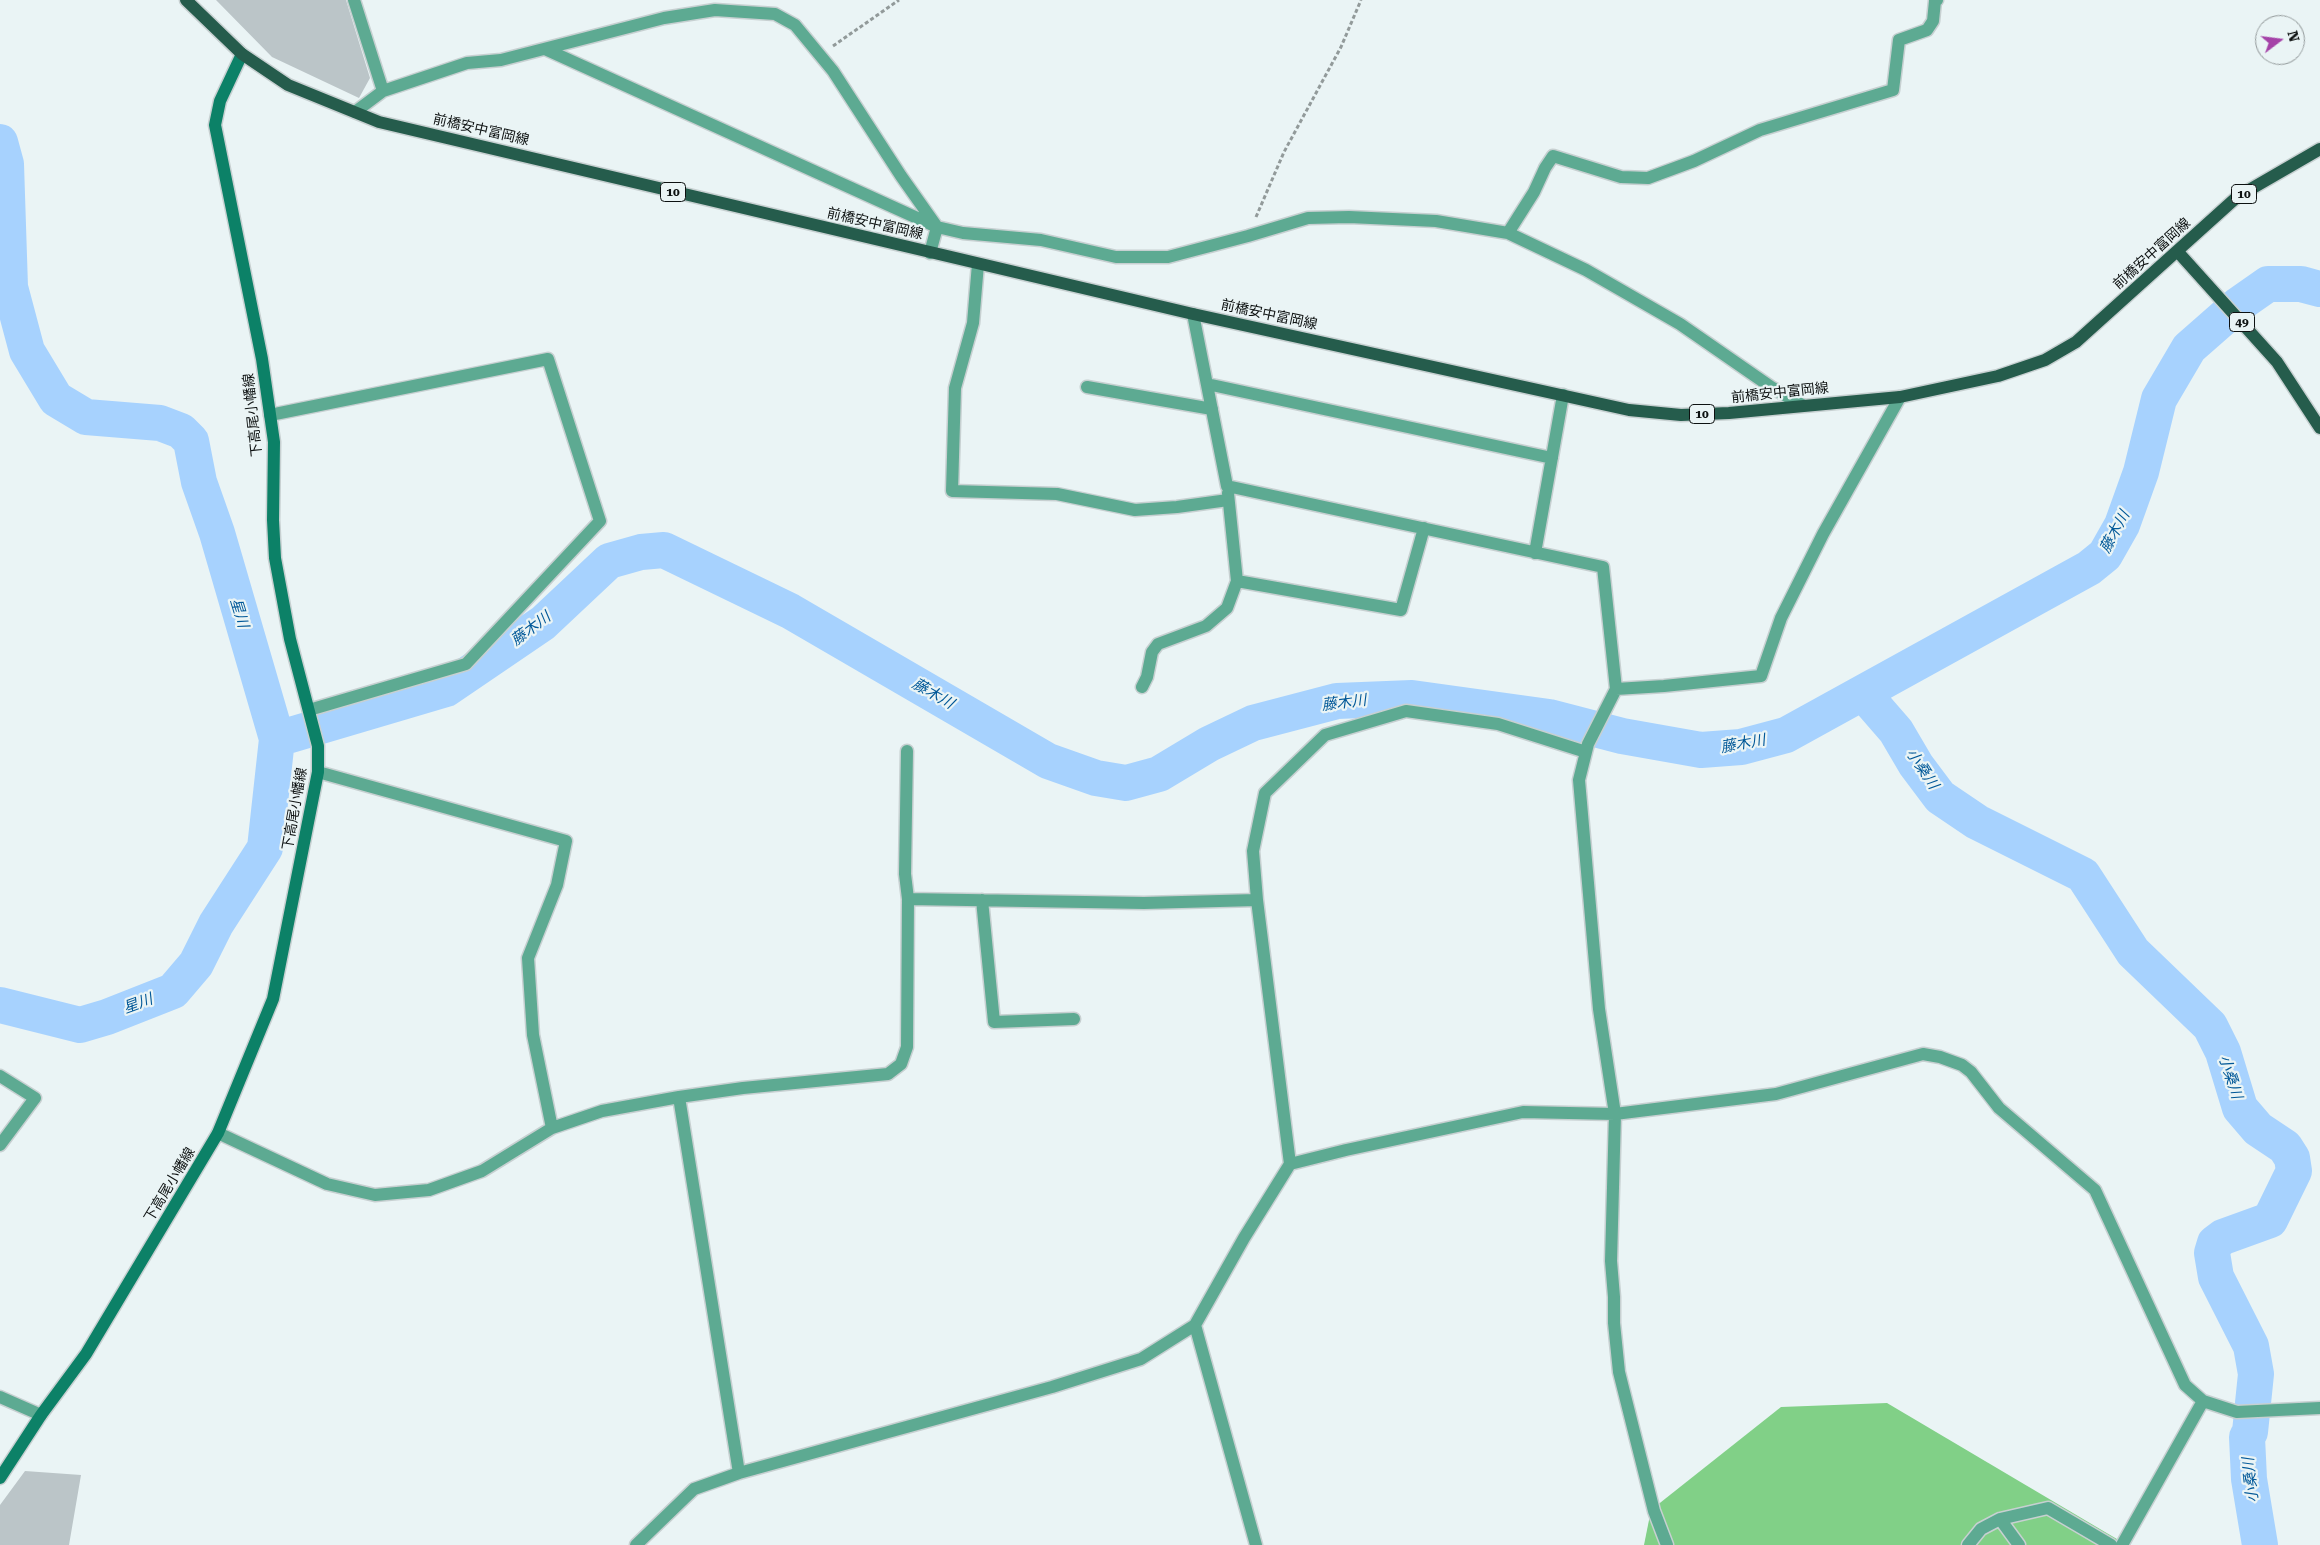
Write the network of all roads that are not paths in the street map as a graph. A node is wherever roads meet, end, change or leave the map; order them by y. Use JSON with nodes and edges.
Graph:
{"nodes":[{"id":1,"x":186,"y":0,"type":"edge"},
{"id":2,"x":354,"y":0,"type":"edge"},
{"id":3,"x":1937,"y":0,"type":"edge"},
{"id":4,"x":544,"y":49,"type":"junction"},
{"id":5,"x":242,"y":54,"type":"junction"},
{"id":6,"x":383,"y":91,"type":"junction"},
{"id":7,"x":355,"y":112,"type":"junction"},
{"id":8,"x":2320,"y":149,"type":"edge"},
{"id":9,"x":937,"y":227,"type":"junction"},
{"id":10,"x":1508,"y":233,"type":"junction"},
{"id":11,"x":2178,"y":252,"type":"junction"},
{"id":12,"x":930,"y":253,"type":"junction"},
{"id":13,"x":978,"y":264,"type":"junction"},
{"id":14,"x":1193,"y":314,"type":"junction"},
{"id":15,"x":1207,"y":384,"type":"junction"},
{"id":16,"x":1087,"y":387,"type":"dead end"},
{"id":17,"x":1563,"y":395,"type":"junction"},
{"id":18,"x":1900,"y":397,"type":"junction"},
{"id":19,"x":1802,"y":405,"type":"junction"},
{"id":20,"x":1212,"y":409,"type":"junction"},
{"id":21,"x":270,"y":415,"type":"junction"},
{"id":22,"x":2320,"y":428,"type":"edge"},
{"id":23,"x":1552,"y":458,"type":"junction"},
{"id":24,"x":1227,"y":486,"type":"junction"},
{"id":25,"x":1228,"y":500,"type":"junction"},
{"id":26,"x":1424,"y":528,"type":"junction"},
{"id":27,"x":1535,"y":553,"type":"junction"},
{"id":28,"x":1237,"y":581,"type":"junction"},
{"id":29,"x":1142,"y":687,"type":"dead end"},
{"id":30,"x":1616,"y":689,"type":"junction"},
{"id":31,"x":311,"y":714,"type":"junction"},
{"id":32,"x":1587,"y":748,"type":"junction"},
{"id":33,"x":907,"y":751,"type":"dead end"},
{"id":34,"x":318,"y":772,"type":"junction"},
{"id":35,"x":908,"y":899,"type":"junction"},
{"id":36,"x":982,"y":900,"type":"junction"},
{"id":37,"x":1257,"y":900,"type":"junction"},
{"id":38,"x":1074,"y":1019,"type":"dead end"},
{"id":39,"x":0,"y":1076,"type":"edge"},
{"id":40,"x":679,"y":1097,"type":"junction"},
{"id":41,"x":1615,"y":1114,"type":"junction"},
{"id":42,"x":552,"y":1128,"type":"junction"},
{"id":43,"x":218,"y":1134,"type":"junction"},
{"id":44,"x":0,"y":1146,"type":"edge"},
{"id":45,"x":1290,"y":1164,"type":"junction"},
{"id":46,"x":1195,"y":1325,"type":"junction"},
{"id":47,"x":0,"y":1397,"type":"edge"},
{"id":48,"x":2203,"y":1401,"type":"junction"},
{"id":49,"x":2320,"y":1408,"type":"edge"},
{"id":50,"x":41,"y":1415,"type":"junction"},
{"id":51,"x":739,"y":1473,"type":"junction"},
{"id":52,"x":0,"y":1478,"type":"edge"},
{"id":53,"x":2000,"y":1519,"type":"junction"},
{"id":54,"x":636,"y":1545,"type":"edge"},
{"id":55,"x":1256,"y":1545,"type":"edge"},
{"id":56,"x":1667,"y":1545,"type":"edge"},
{"id":57,"x":1968,"y":1545,"type":"edge"},
{"id":58,"x":2019,"y":1545,"type":"edge"},
{"id":59,"x":2112,"y":1545,"type":"edge"},
{"id":60,"x":2122,"y":1545,"type":"edge"}],
"edges":[{"from":1,"to":5,"type":"main road","name":"前橋安中富岡線","number":"10"},
{"from":2,"to":6,"type":"street"},
{"from":3,"to":10,"type":"street"},
{"from":4,"to":6,"type":"street"},
{"from":4,"to":9,"type":"street"},
{"from":4,"to":9,"type":"street"},
{"from":5,"to":7,"type":"main road","name":"前橋安中富岡線","number":"10"},
{"from":5,"to":21,"type":"main road","name":"下高尾小幡線"},
{"from":6,"to":7,"type":"street"},
{"from":7,"to":12,"type":"main road","name":"前橋安中富岡線","number":"10"},
{"from":8,"to":11,"type":"main road","name":"前橋安中富岡線","number":"10"},
{"from":9,"to":10,"type":"street"},
{"from":9,"to":12,"type":"street"},
{"from":10,"to":19,"type":"street"},
{"from":11,"to":18,"type":"main road","name":"前橋安中富岡線","number":"10"},
{"from":11,"to":22,"type":"main road","number":"49"},
{"from":12,"to":13,"type":"main road","name":"前橋安中富岡線","number":"10"},
{"from":13,"to":14,"type":"main road","name":"前橋安中富岡線","number":"10"},
{"from":13,"to":25,"type":"street"},
{"from":14,"to":15,"type":"street"},
{"from":14,"to":17,"type":"main road","name":"前橋安中富岡線","number":"10"},
{"from":15,"to":20,"type":"street"},
{"from":15,"to":23,"type":"street"},
{"from":16,"to":20,"type":"street"},
{"from":17,"to":19,"type":"main road","name":"前橋安中富岡線","number":"10"},
{"from":17,"to":23,"type":"street"},
{"from":18,"to":19,"type":"main road","name":"前橋安中富岡線","number":"10"},
{"from":18,"to":30,"type":"street"},
{"from":20,"to":24,"type":"street"},
{"from":21,"to":31,"type":"main road","name":"下高尾小幡線"},
{"from":21,"to":31,"type":"street"},
{"from":23,"to":27,"type":"street"},
{"from":24,"to":25,"type":"street"},
{"from":24,"to":26,"type":"street"},
{"from":25,"to":28,"type":"street"},
{"from":26,"to":27,"type":"street"},
{"from":26,"to":28,"type":"street"},
{"from":27,"to":30,"type":"street"},
{"from":28,"to":29,"type":"street"},
{"from":30,"to":32,"type":"street"},
{"from":31,"to":34,"type":"main road","name":"下高尾小幡線"},
{"from":32,"to":37,"type":"street"},
{"from":32,"to":41,"type":"street"},
{"from":33,"to":35,"type":"street"},
{"from":34,"to":42,"type":"street"},
{"from":34,"to":43,"type":"main road","name":"下高尾小幡線"},
{"from":35,"to":36,"type":"street"},
{"from":35,"to":40,"type":"street"},
{"from":36,"to":37,"type":"street"},
{"from":36,"to":38,"type":"street"},
{"from":37,"to":45,"type":"street"},
{"from":39,"to":44,"type":"street"},
{"from":40,"to":42,"type":"street"},
{"from":40,"to":51,"type":"street"},
{"from":41,"to":45,"type":"street"},
{"from":41,"to":48,"type":"street"},
{"from":41,"to":56,"type":"street"},
{"from":42,"to":43,"type":"street"},
{"from":43,"to":50,"type":"main road","name":"下高尾小幡線"},
{"from":45,"to":46,"type":"street"},
{"from":46,"to":51,"type":"street"},
{"from":46,"to":55,"type":"street"},
{"from":47,"to":50,"type":"street"},
{"from":48,"to":49,"type":"street"},
{"from":48,"to":60,"type":"street"},
{"from":50,"to":52,"type":"main road","name":"下高尾小幡線"},
{"from":51,"to":54,"type":"street"},
{"from":53,"to":57,"type":"street"},
{"from":53,"to":58,"type":"street"},
{"from":53,"to":59,"type":"street"}]}
